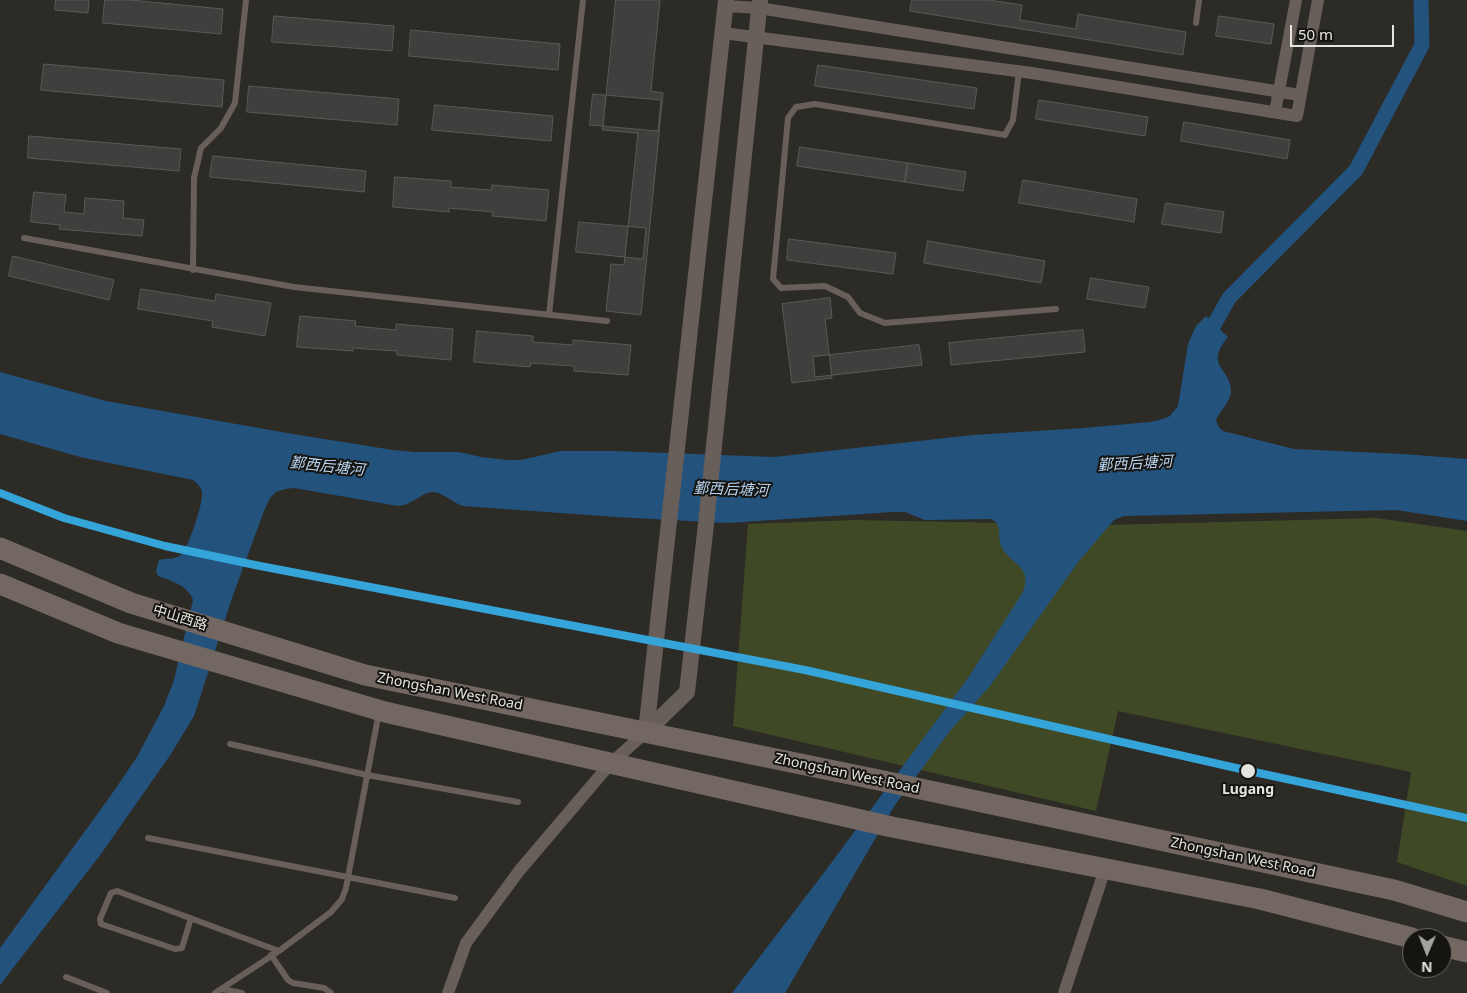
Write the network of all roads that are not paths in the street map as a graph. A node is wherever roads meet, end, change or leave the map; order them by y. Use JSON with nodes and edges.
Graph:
{"nodes":[{"id":1,"x":246,"y":0,"type":"edge"},
{"id":2,"x":583,"y":0,"type":"edge"},
{"id":3,"x":1199,"y":0,"type":"edge"},
{"id":4,"x":1296,"y":0,"type":"edge"},
{"id":5,"x":1318,"y":0,"type":"edge"},
{"id":6,"x":726,"y":3,"type":"edge"},
{"id":7,"x":760,"y":4,"type":"edge"},
{"id":8,"x":1196,"y":23,"type":"dead end"},
{"id":9,"x":723,"y":33,"type":"junction"},
{"id":10,"x":756,"y":37,"type":"junction"},
{"id":11,"x":1019,"y":71,"type":"junction"},
{"id":12,"x":1279,"y":91,"type":"junction"},
{"id":13,"x":1300,"y":95,"type":"junction"},
{"id":14,"x":1275,"y":112,"type":"junction"},
{"id":15,"x":24,"y":238,"type":"dead end"},
{"id":16,"x":193,"y":270,"type":"junction"},
{"id":17,"x":1056,"y":309,"type":"dead end"},
{"id":18,"x":548,"y":315,"type":"junction"},
{"id":19,"x":607,"y":322,"type":"dead end"},
{"id":20,"x":0,"y":548,"type":"edge"},
{"id":21,"x":0,"y":584,"type":"edge"},
{"id":22,"x":228,"y":633,"type":"joint"},
{"id":23,"x":379,"y":710,"type":"junction"},
{"id":24,"x":646,"y":732,"type":"junction"},
{"id":25,"x":230,"y":744,"type":"dead end"},
{"id":26,"x":610,"y":764,"type":"junction"},
{"id":27,"x":367,"y":775,"type":"junction"},
{"id":28,"x":518,"y":802,"type":"dead end"},
{"id":29,"x":148,"y":838,"type":"dead end"},
{"id":30,"x":1105,"y":869,"type":"junction"},
{"id":31,"x":348,"y":877,"type":"junction"},
{"id":32,"x":455,"y":898,"type":"dead end"},
{"id":33,"x":1467,"y":912,"type":"edge"},
{"id":34,"x":191,"y":918,"type":"junction"},
{"id":35,"x":1402,"y":935,"type":"edge"},
{"id":36,"x":1452,"y":948,"type":"edge"},
{"id":37,"x":279,"y":950,"type":"junction"},
{"id":38,"x":1467,"y":952,"type":"edge"},
{"id":39,"x":271,"y":955,"type":"junction"},
{"id":40,"x":66,"y":977,"type":"dead end"},
{"id":41,"x":222,"y":989,"type":"junction"},
{"id":42,"x":107,"y":993,"type":"edge"},
{"id":43,"x":215,"y":993,"type":"edge"},
{"id":44,"x":242,"y":993,"type":"edge"},
{"id":45,"x":331,"y":993,"type":"edge"},
{"id":46,"x":448,"y":993,"type":"edge"},
{"id":47,"x":1064,"y":993,"type":"edge"}],
"edges":[{"from":1,"to":16,"type":"lane"},
{"from":2,"to":18,"type":"lane"},
{"from":3,"to":8,"type":"lane"},
{"from":4,"to":12,"type":"street"},
{"from":5,"to":13,"type":"street"},
{"from":6,"to":7,"type":"street"},
{"from":6,"to":9,"type":"street"},
{"from":7,"to":10,"type":"street"},
{"from":7,"to":12,"type":"street"},
{"from":9,"to":10,"type":"street"},
{"from":9,"to":24,"type":"street"},
{"from":10,"to":11,"type":"street"},
{"from":10,"to":24,"type":"street"},
{"from":11,"to":14,"type":"street"},
{"from":11,"to":17,"type":"lane"},
{"from":12,"to":13,"type":"street"},
{"from":12,"to":14,"type":"street"},
{"from":13,"to":14,"type":"street"},
{"from":15,"to":16,"type":"lane"},
{"from":16,"to":18,"type":"lane"},
{"from":18,"to":19,"type":"lane"},
{"from":20,"to":22,"type":"main road","name":"中山西路"},
{"from":21,"to":23,"type":"main road"},
{"from":22,"to":24,"type":"main road","name":"Zhongshan West Road"},
{"from":23,"to":26,"type":"main road"},
{"from":23,"to":27,"type":"lane"},
{"from":24,"to":26,"type":"street"},
{"from":24,"to":33,"type":"main road","name":"Zhongshan West Road"},
{"from":25,"to":27,"type":"lane"},
{"from":26,"to":30,"type":"main road"},
{"from":26,"to":46,"type":"street"},
{"from":27,"to":28,"type":"lane"},
{"from":27,"to":31,"type":"lane"},
{"from":29,"to":31,"type":"lane"},
{"from":30,"to":35,"type":"main road"},
{"from":30,"to":47,"type":"street"},
{"from":31,"to":32,"type":"lane"},
{"from":31,"to":37,"type":"lane"},
{"from":34,"to":34,"type":"lane"},
{"from":34,"to":37,"type":"lane"},
{"from":36,"to":38,"type":"main road"},
{"from":37,"to":39,"type":"lane"},
{"from":39,"to":41,"type":"lane"},
{"from":39,"to":45,"type":"lane"},
{"from":40,"to":42,"type":"lane"},
{"from":41,"to":43,"type":"lane"},
{"from":41,"to":44,"type":"lane"}]}
